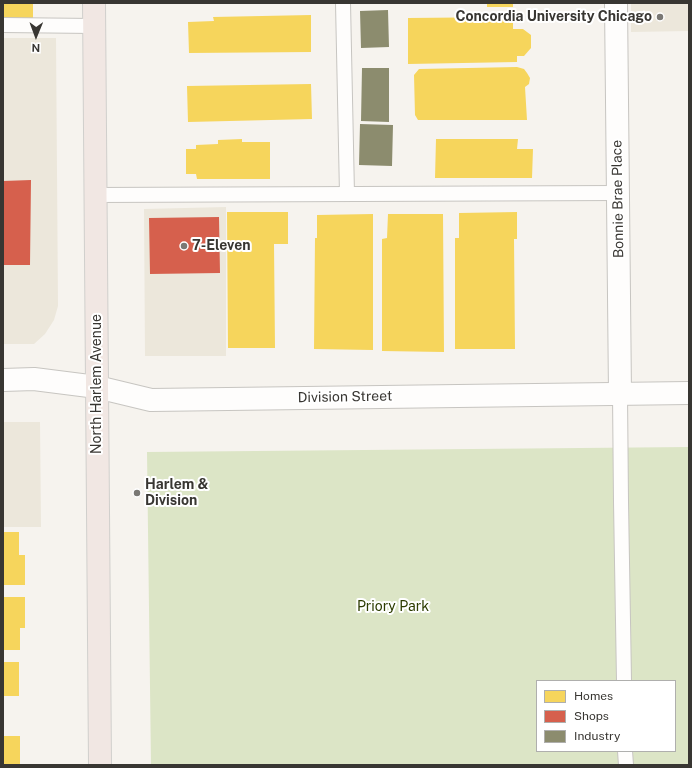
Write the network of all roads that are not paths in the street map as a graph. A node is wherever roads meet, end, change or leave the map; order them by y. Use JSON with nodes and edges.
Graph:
{"nodes":[{"id":1,"x":94,"y":3,"type":"edge"},
{"id":2,"x":343,"y":3,"type":"edge"},
{"id":3,"x":616,"y":3,"type":"edge"},
{"id":4,"x":3,"y":25,"type":"edge"},
{"id":5,"x":94,"y":26,"type":"junction"},
{"id":6,"x":618,"y":193,"type":"junction"},
{"id":7,"x":347,"y":194,"type":"junction"},
{"id":8,"x":96,"y":195,"type":"junction"},
{"id":9,"x":3,"y":380,"type":"edge"},
{"id":10,"x":97,"y":387,"type":"junction"},
{"id":11,"x":689,"y":393,"type":"edge"},
{"id":12,"x":620,"y":394,"type":"junction"},
{"id":13,"x":624,"y":680,"type":"edge"},
{"id":14,"x":625,"y":752,"type":"edge"},
{"id":15,"x":100,"y":765,"type":"edge"},
{"id":16,"x":626,"y":765,"type":"edge"}],
"edges":[{"from":1,"to":5,"type":"main road","name":"North Harlem Avenue"},
{"from":2,"to":7,"type":"lane"},
{"from":3,"to":6,"type":"street","name":"Bonnie Brae Place"},
{"from":4,"to":5,"type":"lane"},
{"from":5,"to":8,"type":"main road","name":"North Harlem Avenue"},
{"from":6,"to":7,"type":"lane"},
{"from":6,"to":12,"type":"street","name":"Bonnie Brae Place"},
{"from":7,"to":8,"type":"lane"},
{"from":8,"to":10,"type":"main road","name":"North Harlem Avenue"},
{"from":9,"to":10,"type":"street","name":"Division Street"},
{"from":10,"to":12,"type":"street","name":"Division Street"},
{"from":10,"to":15,"type":"main road","name":"North Harlem Avenue"},
{"from":11,"to":12,"type":"street","name":"Division Street"},
{"from":12,"to":13,"type":"lane"},
{"from":14,"to":16,"type":"lane"}]}
